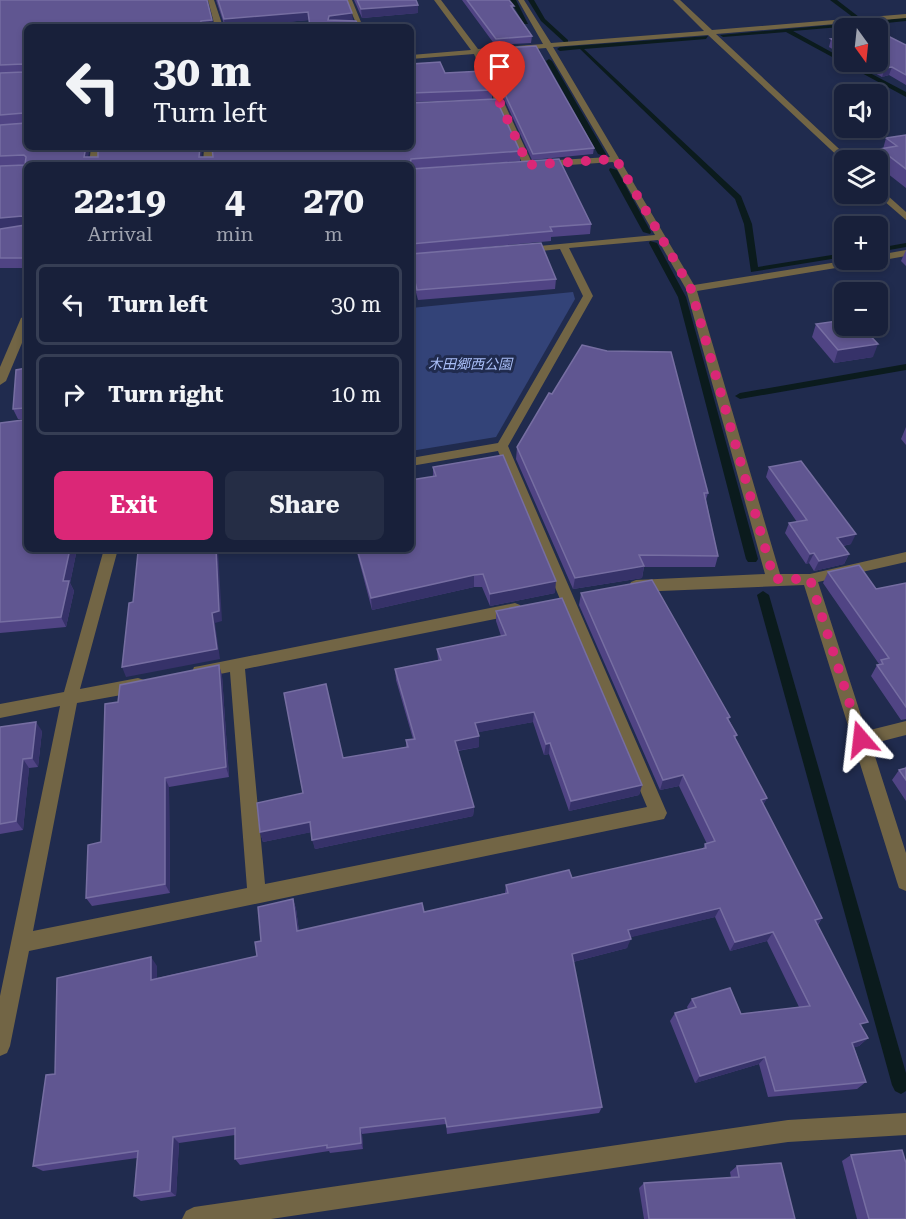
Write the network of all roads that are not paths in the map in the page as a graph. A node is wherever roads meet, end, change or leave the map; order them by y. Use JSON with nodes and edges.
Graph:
{"nodes":[{"id":1,"x":211,"y":0,"type":"edge"},
{"id":2,"x":349,"y":0,"type":"edge"},
{"id":3,"x":437,"y":0,"type":"edge"},
{"id":4,"x":521,"y":0,"type":"edge"},
{"id":5,"x":676,"y":0,"type":"edge"},
{"id":6,"x":906,"y":16,"type":"edge"},
{"id":7,"x":881,"y":18,"type":"edge"},
{"id":8,"x":834,"y":22,"type":"edge"},
{"id":9,"x":218,"y":24,"type":"edge"},
{"id":10,"x":360,"y":24,"type":"edge"},
{"id":11,"x":711,"y":33,"type":"junction"},
{"id":12,"x":550,"y":47,"type":"junction"},
{"id":13,"x":477,"y":53,"type":"junction"},
{"id":14,"x":414,"y":57,"type":"edge"},
{"id":15,"x":489,"y":103,"type":"edge"},
{"id":16,"x":500,"y":103,"type":"junction"},
{"id":17,"x":835,"y":150,"type":"edge"},
{"id":18,"x":616,"y":159,"type":"junction"},
{"id":19,"x":888,"y":200,"type":"edge"},
{"id":20,"x":906,"y":217,"type":"edge"},
{"id":21,"x":661,"y":237,"type":"junction"},
{"id":22,"x":563,"y":246,"type":"junction"},
{"id":23,"x":505,"y":251,"type":"edge"},
{"id":24,"x":906,"y":253,"type":"edge"},
{"id":25,"x":888,"y":256,"type":"edge"},
{"id":26,"x":834,"y":265,"type":"edge"},
{"id":27,"x":691,"y":289,"type":"junction"},
{"id":28,"x":24,"y":325,"type":"edge"},
{"id":29,"x":0,"y":381,"type":"edge"},
{"id":30,"x":502,"y":446,"type":"junction"},
{"id":31,"x":414,"y":461,"type":"edge"},
{"id":32,"x":110,"y":552,"type":"edge"},
{"id":33,"x":906,"y":557,"type":"edge"},
{"id":34,"x":774,"y":579,"type":"junction"},
{"id":35,"x":810,"y":579,"type":"junction"},
{"id":36,"x":618,"y":589,"type":"edge"},
{"id":37,"x":533,"y":606,"type":"edge"},
{"id":38,"x":237,"y":665,"type":"junction"},
{"id":39,"x":181,"y":676,"type":"edge"},
{"id":40,"x":148,"y":683,"type":"edge"},
{"id":41,"x":70,"y":698,"type":"junction"},
{"id":42,"x":0,"y":711,"type":"edge"},
{"id":43,"x":906,"y":728,"type":"edge"},
{"id":44,"x":861,"y":739,"type":"junction"},
{"id":45,"x":906,"y":882,"type":"edge"},
{"id":46,"x":257,"y":895,"type":"junction"},
{"id":47,"x":22,"y":943,"type":"junction"},
{"id":48,"x":0,"y":1046,"type":"edge"},
{"id":49,"x":906,"y":1124,"type":"edge"},
{"id":50,"x":194,"y":1219,"type":"edge"}],
"edges":[{"from":1,"to":9,"type":"street"},
{"from":2,"to":10,"type":"street"},
{"from":3,"to":13,"type":"street"},
{"from":4,"to":12,"type":"street"},
{"from":5,"to":11,"type":"street"},
{"from":6,"to":7,"type":"street"},
{"from":8,"to":11,"type":"street"},
{"from":11,"to":12,"type":"street"},
{"from":11,"to":17,"type":"street"},
{"from":12,"to":13,"type":"street"},
{"from":12,"to":18,"type":"street"},
{"from":13,"to":14,"type":"street"},
{"from":13,"to":16,"type":"street"},
{"from":15,"to":16,"type":"street"},
{"from":16,"to":18,"type":"street"},
{"from":18,"to":21,"type":"street"},
{"from":19,"to":20,"type":"street"},
{"from":21,"to":22,"type":"street"},
{"from":21,"to":27,"type":"street"},
{"from":22,"to":23,"type":"street"},
{"from":22,"to":30,"type":"street"},
{"from":24,"to":25,"type":"street"},
{"from":26,"to":27,"type":"street"},
{"from":27,"to":34,"type":"street"},
{"from":28,"to":29,"type":"street"},
{"from":30,"to":31,"type":"street"},
{"from":30,"to":46,"type":"street"},
{"from":32,"to":41,"type":"street"},
{"from":33,"to":35,"type":"street"},
{"from":34,"to":35,"type":"street"},
{"from":34,"to":36,"type":"street"},
{"from":35,"to":44,"type":"street"},
{"from":37,"to":38,"type":"street"},
{"from":38,"to":39,"type":"street"},
{"from":38,"to":46,"type":"street"},
{"from":40,"to":41,"type":"street"},
{"from":41,"to":42,"type":"street"},
{"from":41,"to":47,"type":"street"},
{"from":43,"to":44,"type":"street"},
{"from":44,"to":45,"type":"street"},
{"from":46,"to":47,"type":"street"},
{"from":47,"to":48,"type":"street"},
{"from":49,"to":50,"type":"street"}]}
